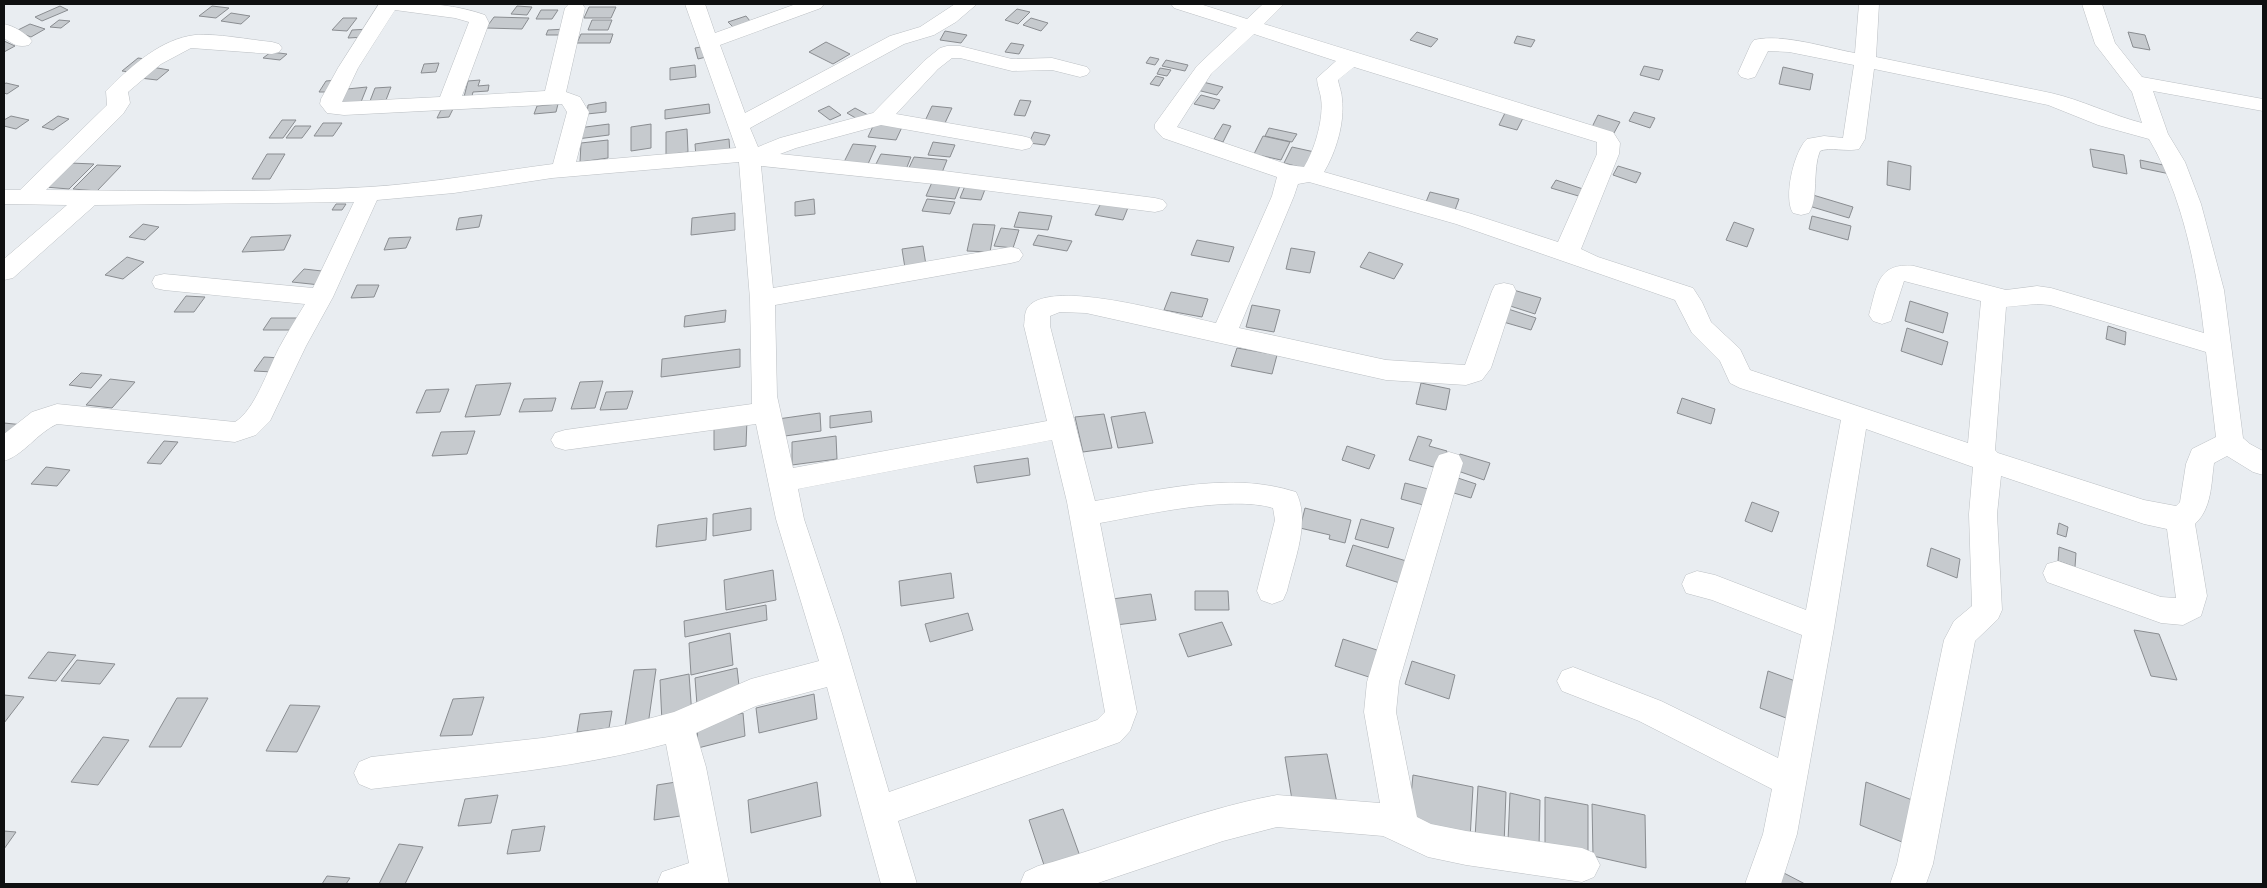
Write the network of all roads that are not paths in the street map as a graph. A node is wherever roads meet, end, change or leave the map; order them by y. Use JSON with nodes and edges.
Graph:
{"nodes":[{"id":1,"x":389,"y":4,"type":"edge"},
{"id":2,"x":695,"y":4,"type":"edge"},
{"id":3,"x":814,"y":4,"type":"edge"},
{"id":4,"x":967,"y":4,"type":"edge"},
{"id":5,"x":1181,"y":4,"type":"edge"},
{"id":6,"x":1274,"y":4,"type":"edge"},
{"id":7,"x":1869,"y":4,"type":"edge"},
{"id":8,"x":2092,"y":4,"type":"edge"},
{"id":9,"x":575,"y":8,"type":"dead end"},
{"id":10,"x":1248,"y":26,"type":"junction"},
{"id":11,"x":4,"y":30,"type":"edge"},
{"id":12,"x":22,"y":41,"type":"dead end"},
{"id":13,"x":709,"y":42,"type":"junction"},
{"id":14,"x":272,"y":48,"type":"dead end"},
{"id":15,"x":1351,"y":59,"type":"junction"},
{"id":16,"x":1865,"y":62,"type":"junction"},
{"id":17,"x":1080,"y":71,"type":"dead end"},
{"id":18,"x":1748,"y":74,"type":"dead end"},
{"id":19,"x":2135,"y":82,"type":"junction"},
{"id":20,"x":554,"y":97,"type":"junction"},
{"id":21,"x":448,"y":104,"type":"junction"},
{"id":22,"x":2263,"y":105,"type":"edge"},
{"id":23,"x":881,"y":118,"type":"junction"},
{"id":24,"x":738,"y":126,"type":"junction"},
{"id":25,"x":2157,"y":134,"type":"junction"},
{"id":26,"x":1022,"y":143,"type":"dead end"},
{"id":27,"x":749,"y":156,"type":"junction"},
{"id":28,"x":564,"y":170,"type":"junction"},
{"id":29,"x":1294,"y":175,"type":"junction"},
{"id":30,"x":369,"y":194,"type":"junction"},
{"id":31,"x":15,"y":197,"type":"edge"},
{"id":32,"x":90,"y":197,"type":"junction"},
{"id":33,"x":1155,"y":205,"type":"dead end"},
{"id":34,"x":1801,"y":208,"type":"dead end"},
{"id":35,"x":1570,"y":254,"type":"junction"},
{"id":36,"x":1011,"y":255,"type":"dead end"},
{"id":37,"x":4,"y":272,"type":"edge"},
{"id":38,"x":164,"y":282,"type":"dead end"},
{"id":39,"x":1504,"y":291,"type":"dead end"},
{"id":40,"x":1994,"y":296,"type":"junction"},
{"id":41,"x":320,"y":297,"type":"junction"},
{"id":42,"x":762,"y":299,"type":"junction"},
{"id":43,"x":1882,"y":315,"type":"dead end"},
{"id":44,"x":1224,"y":334,"type":"junction"},
{"id":45,"x":2218,"y":346,"type":"junction"},
{"id":46,"x":768,"y":412,"type":"junction"},
{"id":47,"x":1855,"y":414,"type":"junction"},
{"id":48,"x":1063,"y":428,"type":"junction"},
{"id":49,"x":566,"y":440,"type":"dead end"},
{"id":50,"x":2230,"y":442,"type":"junction"},
{"id":51,"x":4,"y":450,"type":"edge"},
{"id":52,"x":1988,"y":461,"type":"junction"},
{"id":53,"x":1449,"y":463,"type":"dead end"},
{"id":54,"x":2263,"y":464,"type":"edge"},
{"id":55,"x":782,"y":480,"type":"junction"},
{"id":56,"x":1083,"y":515,"type":"junction"},
{"id":57,"x":2180,"y":518,"type":"junction"},
{"id":58,"x":2058,"y":573,"type":"dead end"},
{"id":59,"x":1697,"y":584,"type":"dead end"},
{"id":60,"x":1272,"y":591,"type":"dead end"},
{"id":61,"x":1819,"y":628,"type":"junction"},
{"id":62,"x":838,"y":670,"type":"junction"},
{"id":63,"x":1573,"y":681,"type":"dead end"},
{"id":64,"x":678,"y":726,"type":"junction"},
{"id":65,"x":371,"y":773,"type":"dead end"},
{"id":66,"x":1790,"y":781,"type":"junction"},
{"id":67,"x":878,"y":812,"type":"junction"},
{"id":68,"x":1402,"y":829,"type":"junction"},
{"id":69,"x":1582,"y":864,"type":"dead end"},
{"id":70,"x":710,"y":880,"type":"edge"},
{"id":71,"x":675,"y":884,"type":"edge"},
{"id":72,"x":899,"y":884,"type":"edge"},
{"id":73,"x":1038,"y":884,"type":"edge"},
{"id":74,"x":1763,"y":884,"type":"edge"},
{"id":75,"x":1908,"y":884,"type":"edge"}],
"edges":[{"from":1,"to":21,"type":"street"},
{"from":1,"to":21,"type":"street"},
{"from":2,"to":13,"type":"street"},
{"from":3,"to":13,"type":"street"},
{"from":4,"to":24,"type":"street"},
{"from":5,"to":10,"type":"street"},
{"from":6,"to":10,"type":"street"},
{"from":7,"to":16,"type":"street"},
{"from":8,"to":19,"type":"street"},
{"from":9,"to":20,"type":"street"},
{"from":10,"to":15,"type":"street"},
{"from":10,"to":29,"type":"street"},
{"from":11,"to":12,"type":"street"},
{"from":13,"to":24,"type":"street"},
{"from":14,"to":31,"type":"street"},
{"from":15,"to":29,"type":"street"},
{"from":15,"to":35,"type":"street"},
{"from":16,"to":18,"type":"street"},
{"from":16,"to":25,"type":"street"},
{"from":16,"to":34,"type":"street"},
{"from":17,"to":23,"type":"street"},
{"from":19,"to":22,"type":"street"},
{"from":19,"to":25,"type":"street"},
{"from":20,"to":21,"type":"street"},
{"from":20,"to":28,"type":"street"},
{"from":23,"to":26,"type":"street"},
{"from":23,"to":27,"type":"street"},
{"from":24,"to":27,"type":"street"},
{"from":25,"to":45,"type":"street"},
{"from":27,"to":28,"type":"street"},
{"from":27,"to":33,"type":"street"},
{"from":27,"to":42,"type":"street"},
{"from":28,"to":30,"type":"street"},
{"from":29,"to":35,"type":"street"},
{"from":29,"to":44,"type":"street"},
{"from":30,"to":32,"type":"street"},
{"from":30,"to":41,"type":"street"},
{"from":31,"to":32,"type":"street"},
{"from":32,"to":37,"type":"street"},
{"from":35,"to":47,"type":"street"},
{"from":36,"to":42,"type":"street"},
{"from":38,"to":41,"type":"street"},
{"from":39,"to":44,"type":"street"},
{"from":40,"to":43,"type":"street"},
{"from":40,"to":45,"type":"street"},
{"from":40,"to":52,"type":"street"},
{"from":41,"to":51,"type":"street"},
{"from":42,"to":46,"type":"street"},
{"from":44,"to":48,"type":"street"},
{"from":45,"to":50,"type":"street"},
{"from":46,"to":49,"type":"street"},
{"from":46,"to":55,"type":"street"},
{"from":47,"to":52,"type":"street"},
{"from":47,"to":61,"type":"street"},
{"from":48,"to":55,"type":"street"},
{"from":48,"to":56,"type":"street"},
{"from":50,"to":54,"type":"street"},
{"from":50,"to":57,"type":"street"},
{"from":52,"to":57,"type":"street"},
{"from":52,"to":75,"type":"street"},
{"from":53,"to":68,"type":"street"},
{"from":55,"to":62,"type":"street"},
{"from":56,"to":60,"type":"street"},
{"from":56,"to":67,"type":"street"},
{"from":57,"to":58,"type":"street"},
{"from":59,"to":61,"type":"street"},
{"from":61,"to":66,"type":"street"},
{"from":62,"to":64,"type":"street"},
{"from":62,"to":67,"type":"street"},
{"from":63,"to":66,"type":"street"},
{"from":64,"to":65,"type":"street"},
{"from":64,"to":70,"type":"street"},
{"from":66,"to":74,"type":"street"},
{"from":67,"to":72,"type":"street"},
{"from":68,"to":69,"type":"street"},
{"from":68,"to":73,"type":"street"},
{"from":70,"to":71,"type":"street"}]}
